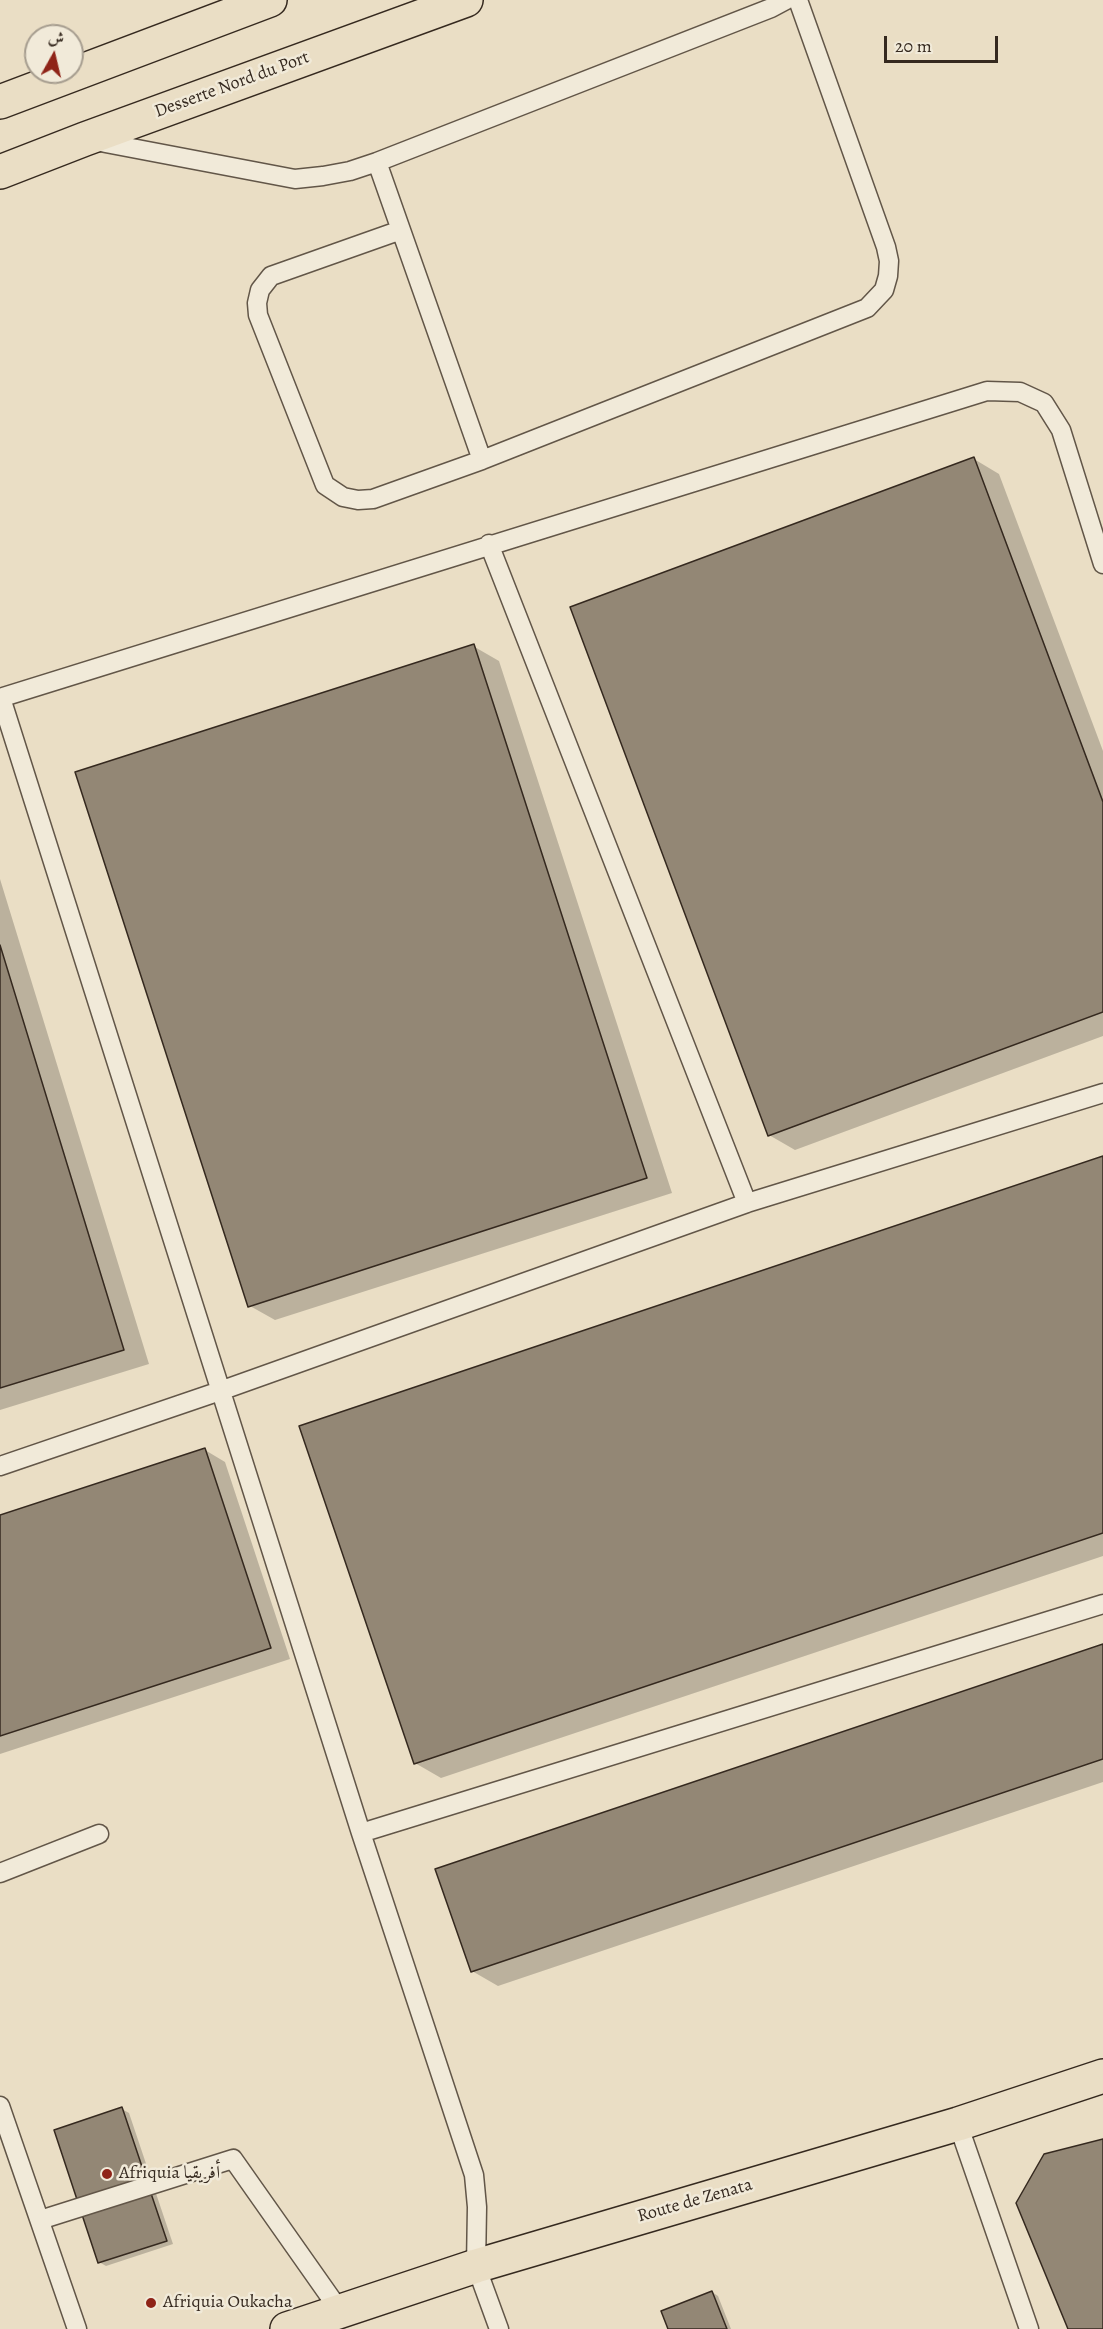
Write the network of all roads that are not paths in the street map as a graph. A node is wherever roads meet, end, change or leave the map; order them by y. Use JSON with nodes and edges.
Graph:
{"nodes":[{"id":1,"x":270,"y":0,"type":"edge"},
{"id":2,"x":466,"y":0,"type":"edge"},
{"id":3,"x":786,"y":0,"type":"edge"},
{"id":4,"x":798,"y":0,"type":"edge"},
{"id":5,"x":0,"y":102,"type":"edge"},
{"id":6,"x":85,"y":139,"type":"junction"},
{"id":7,"x":377,"y":162,"type":"junction"},
{"id":8,"x":0,"y":172,"type":"edge"},
{"id":9,"x":401,"y":230,"type":"junction"},
{"id":10,"x":482,"y":460,"type":"junction"},
{"id":11,"x":489,"y":544,"type":"junction"},
{"id":12,"x":1103,"y":564,"type":"edge"},
{"id":13,"x":1,"y":698,"type":"edge"},
{"id":14,"x":1103,"y":1093,"type":"edge"},
{"id":15,"x":747,"y":1203,"type":"junction"},
{"id":16,"x":220,"y":1392,"type":"junction"},
{"id":17,"x":0,"y":1466,"type":"edge"},
{"id":18,"x":1103,"y":1604,"type":"edge"},
{"id":19,"x":361,"y":1833,"type":"junction"},
{"id":20,"x":99,"y":1834,"type":"dead end"},
{"id":21,"x":0,"y":1873,"type":"edge"},
{"id":22,"x":1103,"y":2076,"type":"edge"},
{"id":23,"x":0,"y":2106,"type":"edge"},
{"id":24,"x":957,"y":2124,"type":"junction"},
{"id":25,"x":40,"y":2220,"type":"junction"},
{"id":26,"x":476,"y":2266,"type":"junction"},
{"id":27,"x":340,"y":2311,"type":"junction"},
{"id":28,"x":77,"y":2329,"type":"edge"},
{"id":29,"x":287,"y":2329,"type":"edge"},
{"id":30,"x":498,"y":2329,"type":"edge"},
{"id":31,"x":1029,"y":2329,"type":"edge"}],
"edges":[{"from":1,"to":5,"type":"main road"},
{"from":2,"to":6,"type":"main road","name":"Desserte Nord du Port"},
{"from":3,"to":7,"type":"lane"},
{"from":4,"to":10,"type":"lane"},
{"from":6,"to":7,"type":"lane"},
{"from":6,"to":8,"type":"main road","name":"Desserte Nord du Port"},
{"from":7,"to":9,"type":"lane"},
{"from":9,"to":10,"type":"lane"},
{"from":9,"to":10,"type":"lane"},
{"from":11,"to":12,"type":"lane"},
{"from":11,"to":13,"type":"lane"},
{"from":11,"to":15,"type":"lane"},
{"from":13,"to":16,"type":"lane"},
{"from":14,"to":15,"type":"lane"},
{"from":15,"to":16,"type":"lane"},
{"from":16,"to":17,"type":"lane"},
{"from":16,"to":19,"type":"lane"},
{"from":18,"to":19,"type":"lane"},
{"from":19,"to":26,"type":"lane"},
{"from":20,"to":21,"type":"lane"},
{"from":22,"to":24,"type":"main road","name":"Route de Zenata"},
{"from":23,"to":25,"type":"lane"},
{"from":24,"to":26,"type":"main road","name":"Route de Zenata"},
{"from":24,"to":31,"type":"lane"},
{"from":25,"to":27,"type":"lane"},
{"from":25,"to":28,"type":"lane"},
{"from":26,"to":27,"type":"main road","name":"Route de Zenata"},
{"from":26,"to":30,"type":"lane"},
{"from":27,"to":29,"type":"main road","name":"Route de Zenata"}]}
